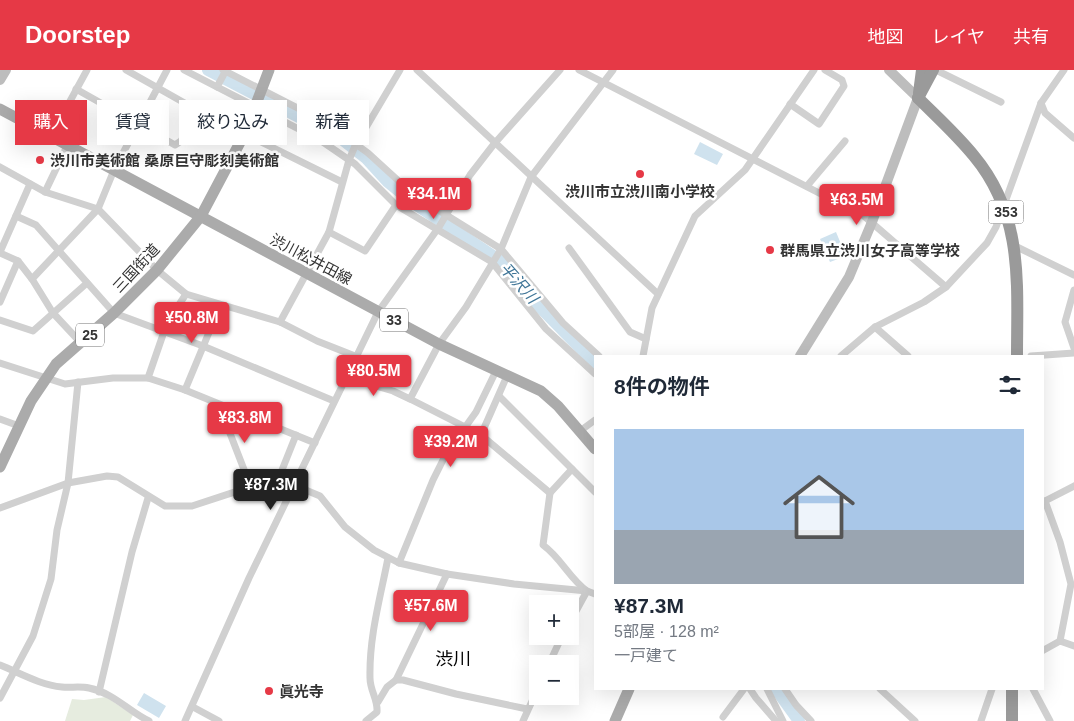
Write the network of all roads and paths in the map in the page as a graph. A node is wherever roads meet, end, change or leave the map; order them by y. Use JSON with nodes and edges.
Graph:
{"nodes":[{"id":1,"x":6,"y":70,"type":"edge"},
{"id":2,"x":87,"y":70,"type":"edge"},
{"id":3,"x":126,"y":70,"type":"edge"},
{"id":4,"x":167,"y":70,"type":"edge"},
{"id":5,"x":184,"y":70,"type":"edge"},
{"id":6,"x":269,"y":70,"type":"edge"},
{"id":7,"x":400,"y":70,"type":"edge"},
{"id":8,"x":417,"y":70,"type":"edge"},
{"id":9,"x":560,"y":70,"type":"edge"},
{"id":10,"x":579,"y":70,"type":"edge"},
{"id":11,"x":613,"y":70,"type":"edge"},
{"id":12,"x":814,"y":70,"type":"edge"},
{"id":13,"x":825,"y":70,"type":"edge"},
{"id":14,"x":889,"y":70,"type":"edge"},
{"id":15,"x":922,"y":70,"type":"edge"},
{"id":16,"x":934,"y":70,"type":"edge"},
{"id":17,"x":1064,"y":70,"type":"edge"},
{"id":18,"x":224,"y":71,"type":"edge"},
{"id":19,"x":0,"y":80,"type":"edge"},
{"id":20,"x":604,"y":83,"type":"junction"},
{"id":21,"x":218,"y":86,"type":"junction"},
{"id":22,"x":157,"y":88,"type":"junction"},
{"id":23,"x":76,"y":90,"type":"junction"},
{"id":24,"x":259,"y":97,"type":"junction"},
{"id":25,"x":918,"y":98,"type":"junction"},
{"id":26,"x":71,"y":100,"type":"edge"},
{"id":27,"x":151,"y":100,"type":"edge"},
{"id":28,"x":179,"y":100,"type":"edge"},
{"id":29,"x":258,"y":100,"type":"edge"},
{"id":30,"x":97,"y":102,"type":"edge"},
{"id":31,"x":1000,"y":102,"type":"dead end"},
{"id":32,"x":1041,"y":103,"type":"junction"},
{"id":33,"x":790,"y":104,"type":"junction"},
{"id":34,"x":0,"y":109,"type":"edge"},
{"id":35,"x":297,"y":112,"type":"edge"},
{"id":36,"x":15,"y":117,"type":"edge"},
{"id":37,"x":369,"y":123,"type":"edge"},
{"id":38,"x":1074,"y":138,"type":"edge"},
{"id":39,"x":845,"y":141,"type":"dead end"},
{"id":40,"x":494,"y":144,"type":"junction"},
{"id":41,"x":127,"y":145,"type":"edge"},
{"id":42,"x":239,"y":145,"type":"edge"},
{"id":43,"x":269,"y":145,"type":"edge"},
{"id":44,"x":356,"y":145,"type":"joint"},
{"id":45,"x":67,"y":146,"type":"joint"},
{"id":46,"x":350,"y":158,"type":"junction"},
{"id":47,"x":754,"y":158,"type":"junction"},
{"id":48,"x":0,"y":167,"type":"edge"},
{"id":49,"x":114,"y":170,"type":"junction"},
{"id":50,"x":531,"y":177,"type":"junction"},
{"id":51,"x":342,"y":182,"type":"junction"},
{"id":52,"x":30,"y":184,"type":"junction"},
{"id":53,"x":807,"y":186,"type":"junction"},
{"id":54,"x":45,"y":192,"type":"junction"},
{"id":55,"x":396,"y":205,"type":"junction"},
{"id":56,"x":1004,"y":205,"type":"junction"},
{"id":57,"x":98,"y":209,"type":"junction"},
{"id":58,"x":16,"y":216,"type":"junction"},
{"id":59,"x":201,"y":216,"type":"junction"},
{"id":60,"x":446,"y":216,"type":"junction"},
{"id":61,"x":872,"y":222,"type":"junction"},
{"id":62,"x":438,"y":228,"type":"junction"},
{"id":63,"x":328,"y":232,"type":"junction"},
{"id":64,"x":1015,"y":246,"type":"junction"},
{"id":65,"x":569,"y":248,"type":"dead end"},
{"id":66,"x":58,"y":250,"type":"junction"},
{"id":67,"x":500,"y":250,"type":"junction"},
{"id":68,"x":0,"y":253,"type":"edge"},
{"id":69,"x":18,"y":261,"type":"junction"},
{"id":70,"x":492,"y":262,"type":"junction"},
{"id":71,"x":157,"y":270,"type":"junction"},
{"id":72,"x":307,"y":273,"type":"junction"},
{"id":73,"x":1074,"y":275,"type":"edge"},
{"id":74,"x":32,"y":279,"type":"junction"},
{"id":75,"x":87,"y":284,"type":"junction"},
{"id":76,"x":946,"y":286,"type":"junction"},
{"id":77,"x":1074,"y":290,"type":"edge"},
{"id":78,"x":186,"y":294,"type":"junction"},
{"id":79,"x":658,"y":294,"type":"junction"},
{"id":80,"x":0,"y":302,"type":"edge"},
{"id":81,"x":220,"y":306,"type":"junction"},
{"id":82,"x":378,"y":312,"type":"junction"},
{"id":83,"x":53,"y":313,"type":"junction"},
{"id":84,"x":114,"y":313,"type":"junction"},
{"id":85,"x":0,"y":320,"type":"edge"},
{"id":86,"x":280,"y":322,"type":"junction"},
{"id":87,"x":875,"y":327,"type":"junction"},
{"id":88,"x":164,"y":331,"type":"junction"},
{"id":89,"x":646,"y":339,"type":"junction"},
{"id":90,"x":81,"y":343,"type":"junction"},
{"id":91,"x":440,"y":344,"type":"junction"},
{"id":92,"x":203,"y":346,"type":"junction"},
{"id":93,"x":1074,"y":348,"type":"edge"},
{"id":94,"x":1074,"y":353,"type":"edge"},
{"id":95,"x":598,"y":355,"type":"edge"},
{"id":96,"x":643,"y":355,"type":"edge"},
{"id":97,"x":801,"y":355,"type":"edge"},
{"id":98,"x":843,"y":355,"type":"edge"},
{"id":99,"x":907,"y":355,"type":"edge"},
{"id":100,"x":1018,"y":355,"type":"edge"},
{"id":101,"x":1044,"y":355,"type":"edge"},
{"id":102,"x":355,"y":356,"type":"junction"},
{"id":103,"x":0,"y":363,"type":"edge"},
{"id":104,"x":594,"y":373,"type":"edge"},
{"id":105,"x":501,"y":374,"type":"junction"},
{"id":106,"x":345,"y":377,"type":"junction"},
{"id":107,"x":46,"y":378,"type":"junction"},
{"id":108,"x":148,"y":378,"type":"junction"},
{"id":109,"x":78,"y":382,"type":"junction"},
{"id":110,"x":185,"y":390,"type":"junction"},
{"id":111,"x":499,"y":396,"type":"junction"},
{"id":112,"x":410,"y":399,"type":"junction"},
{"id":113,"x":334,"y":401,"type":"junction"},
{"id":114,"x":226,"y":407,"type":"junction"},
{"id":115,"x":0,"y":419,"type":"edge"},
{"id":116,"x":594,"y":421,"type":"edge"},
{"id":117,"x":19,"y":426,"type":"junction"},
{"id":118,"x":468,"y":426,"type":"junction"},
{"id":119,"x":580,"y":431,"type":"junction"},
{"id":120,"x":296,"y":435,"type":"junction"},
{"id":121,"x":481,"y":435,"type":"junction"},
{"id":122,"x":315,"y":443,"type":"junction"},
{"id":123,"x":594,"y":448,"type":"edge"},
{"id":124,"x":0,"y":468,"type":"edge"},
{"id":125,"x":572,"y":469,"type":"junction"},
{"id":126,"x":68,"y":483,"type":"junction"},
{"id":127,"x":250,"y":485,"type":"junction"},
{"id":128,"x":282,"y":485,"type":"junction"},
{"id":129,"x":296,"y":486,"type":"junction"},
{"id":130,"x":1074,"y":486,"type":"edge"},
{"id":131,"x":594,"y":491,"type":"edge"},
{"id":132,"x":550,"y":493,"type":"junction"},
{"id":133,"x":148,"y":498,"type":"junction"},
{"id":134,"x":1044,"y":502,"type":"edge"},
{"id":135,"x":0,"y":508,"type":"edge"},
{"id":136,"x":388,"y":558,"type":"junction"},
{"id":137,"x":399,"y":563,"type":"junction"},
{"id":138,"x":447,"y":574,"type":"junction"},
{"id":139,"x":588,"y":591,"type":"junction"},
{"id":140,"x":594,"y":594,"type":"edge"},
{"id":141,"x":579,"y":606,"type":"edge"},
{"id":142,"x":1060,"y":641,"type":"junction"},
{"id":143,"x":1074,"y":646,"type":"edge"},
{"id":144,"x":1044,"y":650,"type":"edge"},
{"id":145,"x":0,"y":665,"type":"edge"},
{"id":146,"x":15,"y":672,"type":"junction"},
{"id":147,"x":396,"y":680,"type":"junction"},
{"id":148,"x":629,"y":690,"type":"edge"},
{"id":149,"x":743,"y":690,"type":"edge"},
{"id":150,"x":751,"y":690,"type":"edge"},
{"id":151,"x":768,"y":690,"type":"edge"},
{"id":152,"x":786,"y":690,"type":"edge"},
{"id":153,"x":881,"y":690,"type":"edge"},
{"id":154,"x":992,"y":690,"type":"edge"},
{"id":155,"x":1012,"y":690,"type":"edge"},
{"id":156,"x":1033,"y":690,"type":"edge"},
{"id":157,"x":98,"y":692,"type":"junction"},
{"id":158,"x":0,"y":698,"type":"edge"},
{"id":159,"x":378,"y":702,"type":"junction"},
{"id":160,"x":529,"y":705,"type":"edge"},
{"id":161,"x":193,"y":707,"type":"junction"},
{"id":162,"x":527,"y":709,"type":"junction"},
{"id":163,"x":136,"y":713,"type":"junction"},
{"id":164,"x":723,"y":717,"type":"dead end"},
{"id":165,"x":133,"y":721,"type":"edge"},
{"id":166,"x":149,"y":721,"type":"edge"},
{"id":167,"x":185,"y":721,"type":"edge"},
{"id":168,"x":219,"y":721,"type":"edge"},
{"id":169,"x":366,"y":721,"type":"edge"},
{"id":170,"x":523,"y":721,"type":"edge"},
{"id":171,"x":616,"y":721,"type":"edge"},
{"id":172,"x":776,"y":721,"type":"edge"},
{"id":173,"x":783,"y":721,"type":"edge"},
{"id":174,"x":811,"y":721,"type":"edge"},
{"id":175,"x":915,"y":721,"type":"edge"},
{"id":176,"x":981,"y":721,"type":"edge"},
{"id":177,"x":1012,"y":721,"type":"edge"},
{"id":178,"x":1050,"y":721,"type":"edge"}],
"edges":[{"from":1,"to":19,"type":"street"},
{"from":2,"to":23,"type":"street"},
{"from":3,"to":22,"type":"street"},
{"from":4,"to":22,"type":"street"},
{"from":5,"to":21,"type":"street"},
{"from":6,"to":24,"type":"main road","name":"三国街道","number":"25"},
{"from":7,"to":37,"type":"street"},
{"from":8,"to":40,"type":"street"},
{"from":9,"to":40,"type":"street"},
{"from":10,"to":20,"type":"street"},
{"from":11,"to":20,"type":"street"},
{"from":12,"to":33,"type":"street"},
{"from":13,"to":33,"type":"street"},
{"from":14,"to":25,"type":"street"},
{"from":15,"to":25,"type":"highway"},
{"from":16,"to":25,"type":"highway"},
{"from":16,"to":31,"type":"street"},
{"from":17,"to":32,"type":"street"},
{"from":18,"to":21,"type":"street"},
{"from":18,"to":24,"type":"street"},
{"from":20,"to":47,"type":"street"},
{"from":20,"to":50,"type":"street"},
{"from":21,"to":24,"type":"street"},
{"from":22,"to":27,"type":"street"},
{"from":22,"to":28,"type":"street"},
{"from":23,"to":26,"type":"street"},
{"from":23,"to":30,"type":"street"},
{"from":24,"to":29,"type":"main road","name":"三国街道","number":"25"},
{"from":24,"to":35,"type":"street"},
{"from":24,"to":46,"type":"street"},
{"from":25,"to":56,"type":"highway","number":"353"},
{"from":25,"to":61,"type":"street"},
{"from":32,"to":38,"type":"street"},
{"from":32,"to":56,"type":"street"},
{"from":33,"to":47,"type":"street"},
{"from":34,"to":36,"type":"main road","name":"渋川松井田線","number":"33"},
{"from":39,"to":53,"type":"street"},
{"from":40,"to":50,"type":"street"},
{"from":40,"to":60,"type":"street"},
{"from":41,"to":49,"type":"street"},
{"from":42,"to":59,"type":"main road","name":"三国街道","number":"25"},
{"from":43,"to":51,"type":"street"},
{"from":44,"to":46,"type":"street"},
{"from":44,"to":60,"type":"street"},
{"from":45,"to":49,"type":"main road","name":"渋川松井田線","number":"33"},
{"from":45,"to":54,"type":"street"},
{"from":46,"to":51,"type":"street"},
{"from":46,"to":55,"type":"street"},
{"from":47,"to":53,"type":"street"},
{"from":47,"to":79,"type":"street"},
{"from":48,"to":52,"type":"street"},
{"from":49,"to":57,"type":"street"},
{"from":49,"to":59,"type":"main road","name":"渋川松井田線","number":"33"},
{"from":50,"to":67,"type":"street"},
{"from":50,"to":79,"type":"street"},
{"from":51,"to":63,"type":"street"},
{"from":52,"to":54,"type":"street"},
{"from":52,"to":58,"type":"street"},
{"from":53,"to":61,"type":"street"},
{"from":54,"to":57,"type":"street"},
{"from":55,"to":62,"type":"street"},
{"from":55,"to":63,"type":"street"},
{"from":56,"to":64,"type":"highway","number":"353"},
{"from":56,"to":76,"type":"street"},
{"from":57,"to":66,"type":"street"},
{"from":57,"to":71,"type":"street"},
{"from":58,"to":66,"type":"street"},
{"from":58,"to":68,"type":"street"},
{"from":59,"to":71,"type":"main road","name":"三国街道","number":"25"},
{"from":59,"to":72,"type":"main road","name":"渋川松井田線","number":"33"},
{"from":60,"to":62,"type":"street"},
{"from":60,"to":67,"type":"street"},
{"from":61,"to":76,"type":"street"},
{"from":61,"to":97,"type":"street"},
{"from":62,"to":70,"type":"street"},
{"from":62,"to":82,"type":"street"},
{"from":63,"to":72,"type":"street"},
{"from":64,"to":73,"type":"street"},
{"from":64,"to":100,"type":"highway","number":"353"},
{"from":65,"to":89,"type":"street"},
{"from":66,"to":74,"type":"street"},
{"from":66,"to":75,"type":"street"},
{"from":67,"to":70,"type":"street"},
{"from":67,"to":95,"type":"street"},
{"from":68,"to":69,"type":"street"},
{"from":69,"to":74,"type":"street"},
{"from":69,"to":80,"type":"street"},
{"from":70,"to":91,"type":"street"},
{"from":70,"to":104,"type":"street"},
{"from":71,"to":78,"type":"street"},
{"from":71,"to":84,"type":"main road","name":"三国街道","number":"25"},
{"from":72,"to":82,"type":"main road","name":"渋川松井田線","number":"33"},
{"from":72,"to":86,"type":"street"},
{"from":74,"to":83,"type":"street"},
{"from":75,"to":83,"type":"street"},
{"from":75,"to":84,"type":"street"},
{"from":76,"to":87,"type":"street"},
{"from":77,"to":93,"type":"street"},
{"from":78,"to":81,"type":"street"},
{"from":78,"to":88,"type":"street"},
{"from":79,"to":89,"type":"street"},
{"from":81,"to":86,"type":"street"},
{"from":81,"to":92,"type":"street"},
{"from":82,"to":91,"type":"main road","name":"渋川松井田線","number":"33"},
{"from":82,"to":102,"type":"street"},
{"from":83,"to":85,"type":"street"},
{"from":83,"to":90,"type":"street"},
{"from":84,"to":88,"type":"street"},
{"from":84,"to":90,"type":"main road","name":"三国街道","number":"25"},
{"from":86,"to":102,"type":"street"},
{"from":87,"to":98,"type":"street"},
{"from":87,"to":99,"type":"street"},
{"from":88,"to":92,"type":"street"},
{"from":88,"to":108,"type":"street"},
{"from":89,"to":96,"type":"street"},
{"from":90,"to":107,"type":"main road","name":"三国街道","number":"25"},
{"from":91,"to":105,"type":"main road","name":"渋川松井田線","number":"33"},
{"from":91,"to":112,"type":"street"},
{"from":92,"to":110,"type":"street"},
{"from":92,"to":113,"type":"street"},
{"from":94,"to":101,"type":"street"},
{"from":102,"to":106,"type":"street"},
{"from":103,"to":107,"type":"street"},
{"from":105,"to":111,"type":"street"},
{"from":105,"to":118,"type":"street"},
{"from":105,"to":119,"type":"main road","name":"渋川松井田線","number":"33"},
{"from":106,"to":112,"type":"street"},
{"from":106,"to":113,"type":"street"},
{"from":107,"to":109,"type":"street"},
{"from":107,"to":117,"type":"main road","name":"三国街道","number":"25"},
{"from":108,"to":109,"type":"street"},
{"from":108,"to":110,"type":"street"},
{"from":109,"to":126,"type":"street"},
{"from":110,"to":114,"type":"street"},
{"from":111,"to":121,"type":"street"},
{"from":111,"to":125,"type":"street"},
{"from":112,"to":118,"type":"street"},
{"from":113,"to":122,"type":"street"},
{"from":114,"to":120,"type":"street"},
{"from":114,"to":127,"type":"street"},
{"from":115,"to":117,"type":"street"},
{"from":116,"to":119,"type":"street"},
{"from":117,"to":124,"type":"main road","name":"三国街道","number":"25"},
{"from":118,"to":121,"type":"street"},
{"from":118,"to":137,"type":"street"},
{"from":119,"to":123,"type":"main road","name":"渋川松井田線","number":"33"},
{"from":120,"to":122,"type":"street"},
{"from":120,"to":128,"type":"street"},
{"from":121,"to":132,"type":"street"},
{"from":122,"to":129,"type":"street"},
{"from":125,"to":131,"type":"street"},
{"from":125,"to":132,"type":"street"},
{"from":126,"to":133,"type":"street"},
{"from":126,"to":135,"type":"street"},
{"from":126,"to":146,"type":"street"},
{"from":127,"to":128,"type":"street"},
{"from":127,"to":133,"type":"street"},
{"from":128,"to":129,"type":"street"},
{"from":129,"to":136,"type":"street"},
{"from":129,"to":161,"type":"street"},
{"from":130,"to":134,"type":"street"},
{"from":132,"to":139,"type":"street"},
{"from":133,"to":157,"type":"street"},
{"from":134,"to":142,"type":"street"},
{"from":136,"to":137,"type":"street"},
{"from":136,"to":159,"type":"street"},
{"from":137,"to":138,"type":"street"},
{"from":138,"to":139,"type":"street"},
{"from":138,"to":147,"type":"street"},
{"from":139,"to":140,"type":"street"},
{"from":139,"to":141,"type":"street"},
{"from":142,"to":143,"type":"street"},
{"from":142,"to":144,"type":"street"},
{"from":145,"to":146,"type":"street"},
{"from":146,"to":157,"type":"street"},
{"from":146,"to":158,"type":"street"},
{"from":147,"to":159,"type":"street"},
{"from":147,"to":162,"type":"street"},
{"from":148,"to":171,"type":"main road"},
{"from":149,"to":164,"type":"street"},
{"from":150,"to":172,"type":"street"},
{"from":151,"to":173,"type":"street"},
{"from":152,"to":174,"type":"street"},
{"from":153,"to":175,"type":"street"},
{"from":154,"to":176,"type":"street"},
{"from":155,"to":177,"type":"highway"},
{"from":156,"to":178,"type":"street"},
{"from":157,"to":163,"type":"street"},
{"from":159,"to":169,"type":"street"},
{"from":160,"to":162,"type":"street"},
{"from":161,"to":167,"type":"street"},
{"from":161,"to":168,"type":"street"},
{"from":162,"to":170,"type":"street"},
{"from":163,"to":165,"type":"street"},
{"from":163,"to":166,"type":"street"}]}
